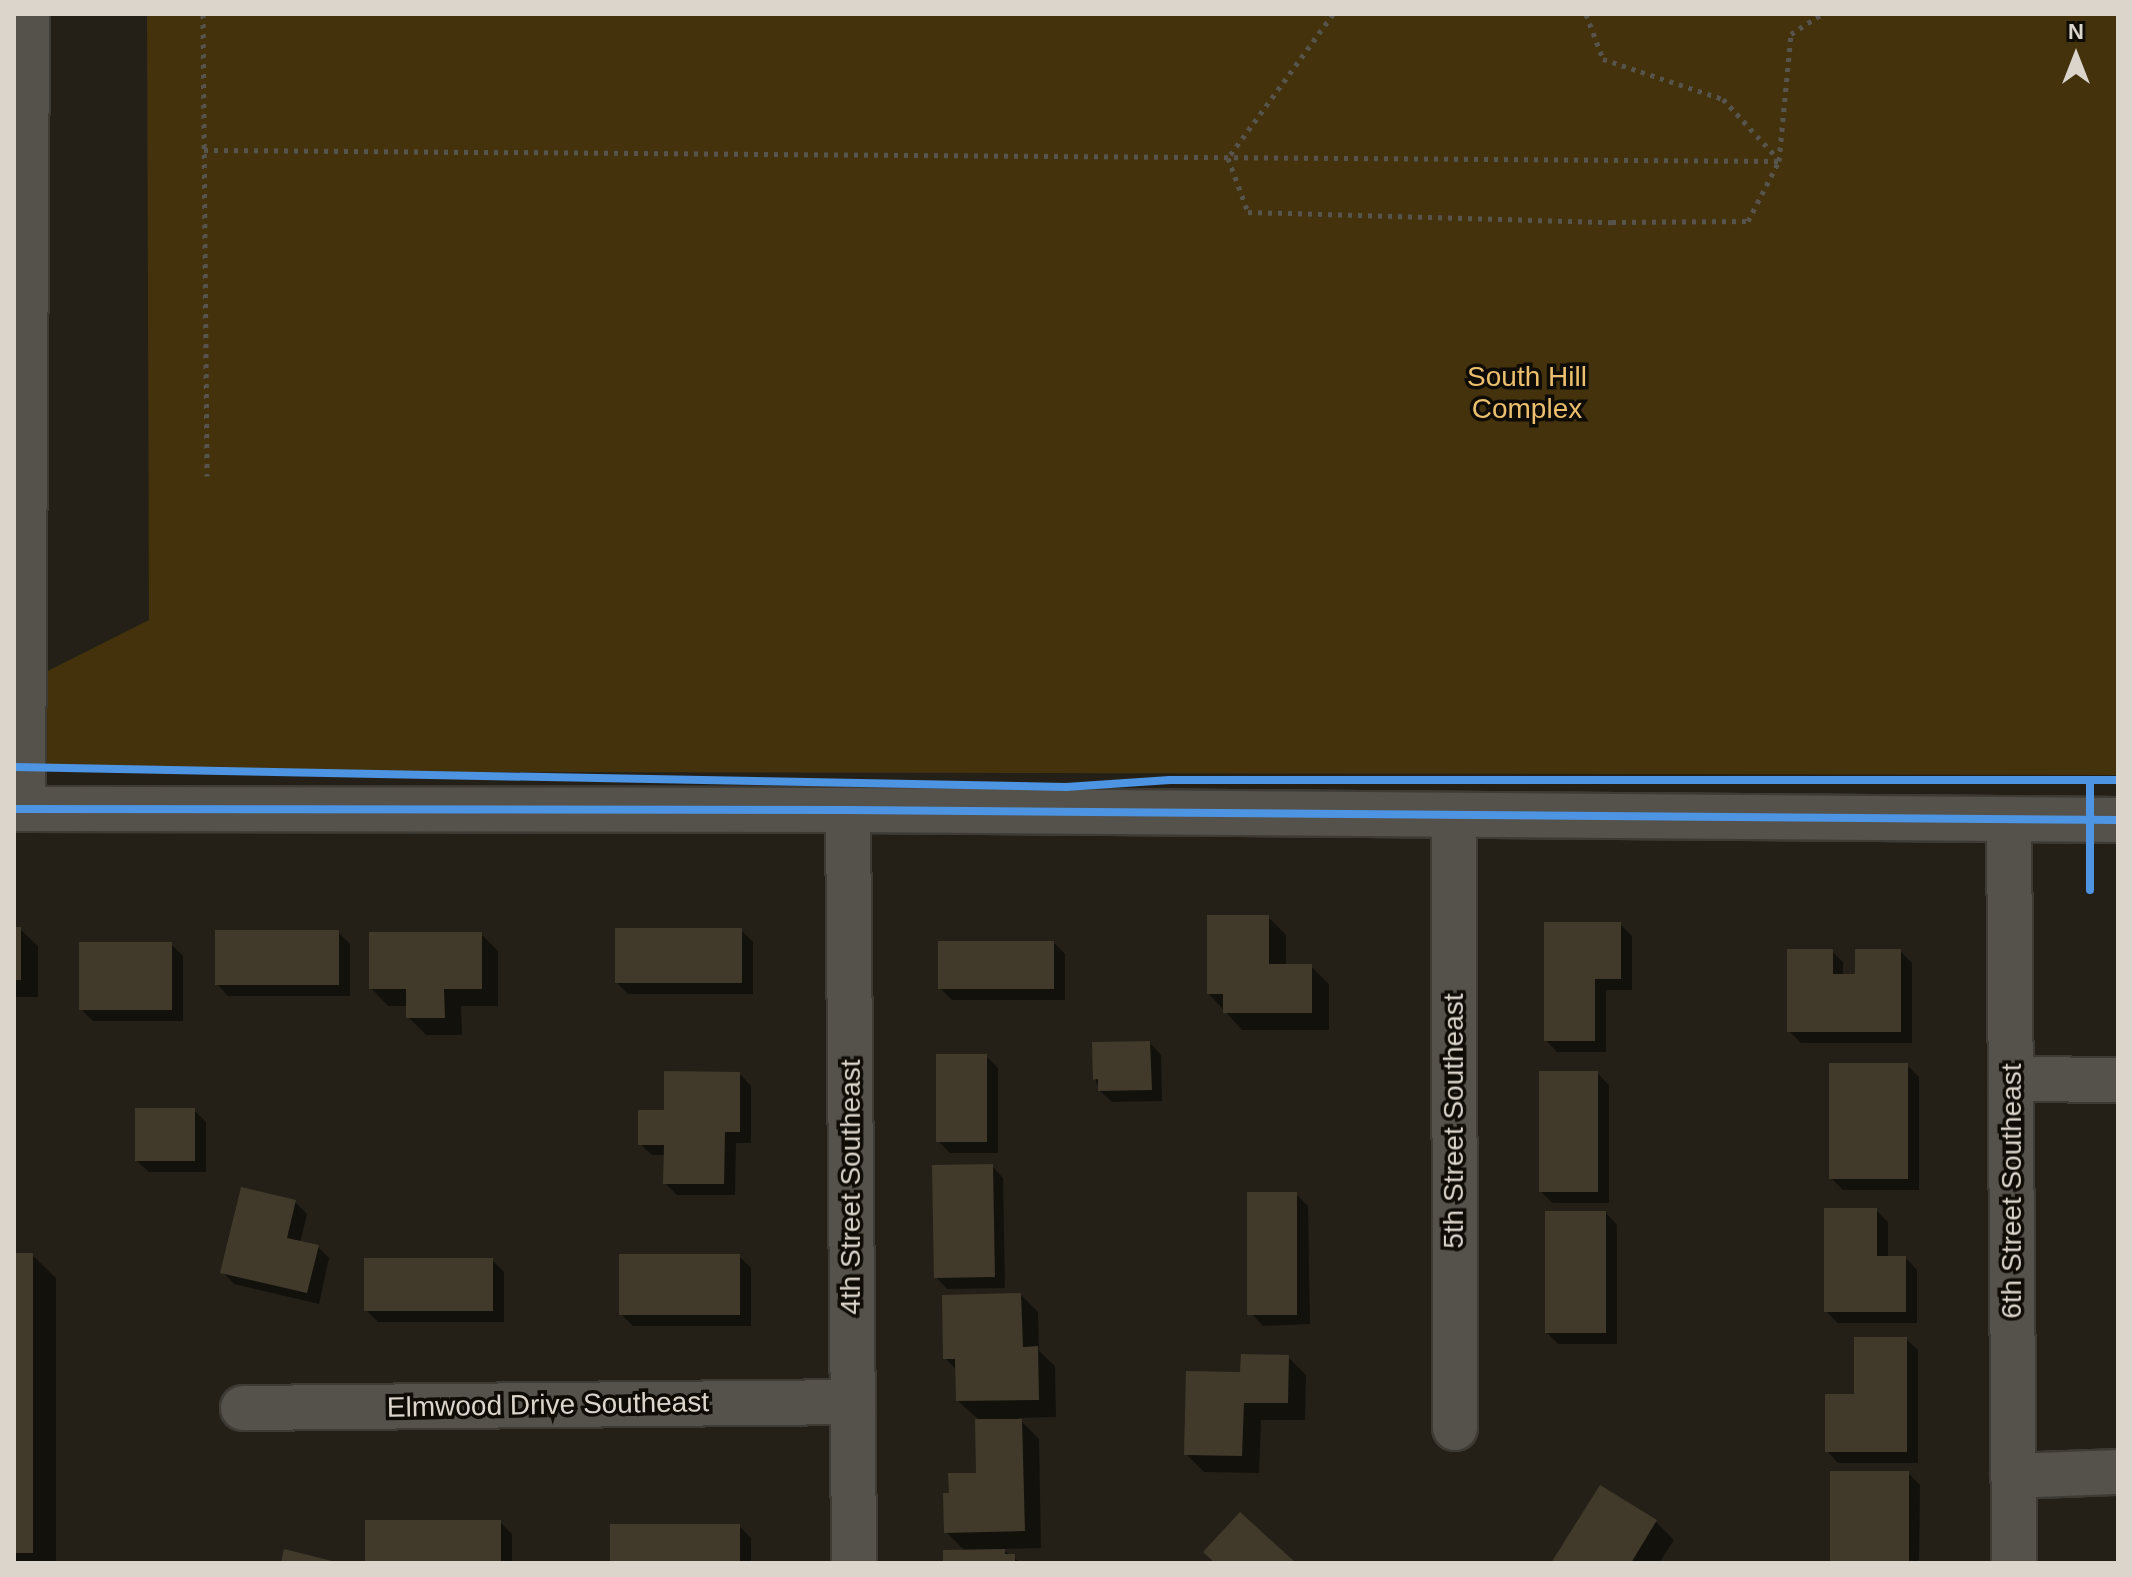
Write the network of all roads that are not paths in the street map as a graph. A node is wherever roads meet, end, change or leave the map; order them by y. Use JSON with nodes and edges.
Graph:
{"nodes":[{"id":1,"x":27,"y":14,"type":"edge"},
{"id":2,"x":19,"y":809,"type":"edge"},
{"id":3,"x":848,"y":810,"type":"junction"},
{"id":4,"x":1454,"y":815,"type":"junction"},
{"id":5,"x":2009,"y":819,"type":"junction"},
{"id":6,"x":2118,"y":820,"type":"edge"},
{"id":7,"x":2011,"y":1079,"type":"junction"},
{"id":8,"x":2118,"y":1080,"type":"edge"},
{"id":9,"x":852,"y":1402,"type":"junction"},
{"id":10,"x":243,"y":1408,"type":"dead end"},
{"id":11,"x":1455,"y":1428,"type":"dead end"},
{"id":12,"x":2118,"y":1472,"type":"edge"},
{"id":13,"x":2013,"y":1476,"type":"junction"},
{"id":14,"x":854,"y":1563,"type":"edge"},
{"id":15,"x":2014,"y":1563,"type":"edge"}],
"edges":[{"from":1,"to":2,"type":"street"},
{"from":2,"to":3,"type":"street"},
{"from":3,"to":4,"type":"street"},
{"from":3,"to":9,"type":"street","name":"4th Street Southeast"},
{"from":4,"to":5,"type":"street"},
{"from":4,"to":11,"type":"street","name":"5th Street Southeast"},
{"from":5,"to":6,"type":"street"},
{"from":5,"to":7,"type":"street","name":"6th Street Southeast"},
{"from":7,"to":8,"type":"street"},
{"from":7,"to":13,"type":"street","name":"6th Street Southeast"},
{"from":9,"to":10,"type":"street","name":"Elmwood Drive Southeast"},
{"from":9,"to":14,"type":"street","name":"4th Street Southeast"},
{"from":12,"to":13,"type":"street"},
{"from":13,"to":15,"type":"street","name":"6th Street Southeast"}]}
